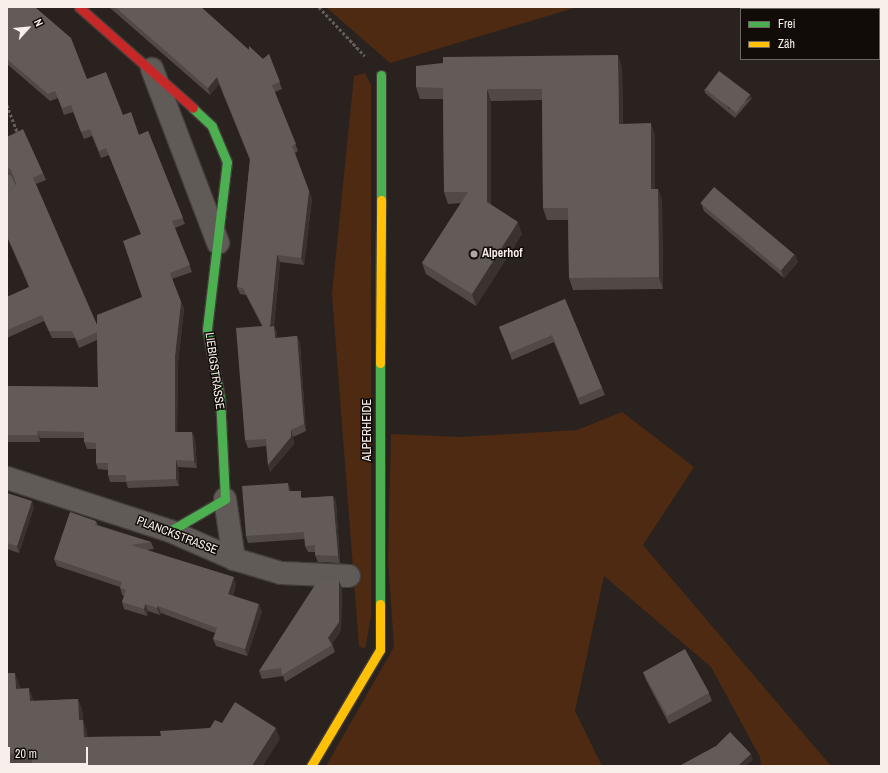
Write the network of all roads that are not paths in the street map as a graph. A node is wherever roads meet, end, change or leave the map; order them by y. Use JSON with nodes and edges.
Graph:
{"nodes":[{"id":1,"x":79,"y":7,"type":"edge"},
{"id":2,"x":152,"y":69,"type":"junction"},
{"id":3,"x":381,"y":75,"type":"road end"},
{"id":4,"x":7,"y":180,"type":"edge"},
{"id":5,"x":7,"y":192,"type":"edge"},
{"id":6,"x":218,"y":243,"type":"junction"},
{"id":7,"x":7,"y":478,"type":"edge"},
{"id":8,"x":225,"y":499,"type":"junction"},
{"id":9,"x":170,"y":531,"type":"junction"},
{"id":10,"x":234,"y":559,"type":"junction"},
{"id":11,"x":349,"y":576,"type":"dead end"},
{"id":12,"x":311,"y":766,"type":"edge"}],
"edges":[{"from":1,"to":2,"type":"street","name":"LIEBIGSTRASSE"},
{"from":2,"to":6,"type":"street","name":"LIEBIGSTRASSE"},
{"from":2,"to":6,"type":"street","name":"LIEBIGSTRASSE"},
{"from":3,"to":12,"type":"street","name":"ALPERHEIDE"},
{"from":4,"to":5,"type":"lane"},
{"from":6,"to":8,"type":"street","name":"LIEBIGSTRASSE"},
{"from":7,"to":9,"type":"street","name":"PLANCKSTRASSE"},
{"from":8,"to":9,"type":"street"},
{"from":8,"to":10,"type":"street","name":"LIEBIGSTRASSE"},
{"from":9,"to":10,"type":"street","name":"PLANCKSTRASSE"},
{"from":10,"to":11,"type":"street","name":"PLANCKSTRASSE"}]}
